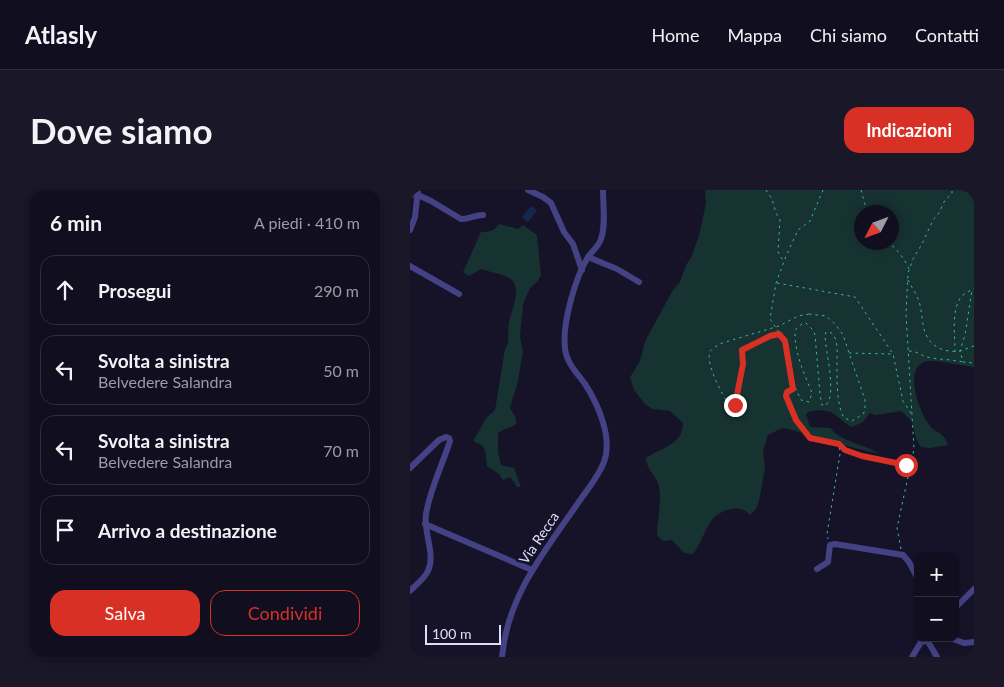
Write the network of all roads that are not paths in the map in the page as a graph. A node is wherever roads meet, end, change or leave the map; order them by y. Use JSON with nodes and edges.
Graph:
{"nodes":[{"id":1,"x":528,"y":190,"type":"edge"},
{"id":2,"x":603,"y":190,"type":"edge"},
{"id":3,"x":417,"y":192,"type":"edge"},
{"id":4,"x":410,"y":196,"type":"edge"},
{"id":5,"x":483,"y":215,"type":"dead end"},
{"id":6,"x":410,"y":230,"type":"edge"},
{"id":7,"x":588,"y":257,"type":"junction"},
{"id":8,"x":410,"y":266,"type":"edge"},
{"id":9,"x":582,"y":270,"type":"junction"},
{"id":10,"x":639,"y":282,"type":"dead end"},
{"id":11,"x":459,"y":294,"type":"dead end"},
{"id":12,"x":410,"y":468,"type":"edge"},
{"id":13,"x":425,"y":524,"type":"junction"},
{"id":14,"x":817,"y":569,"type":"dead end"},
{"id":15,"x":532,"y":570,"type":"junction"},
{"id":16,"x":914,"y":571,"type":"edge"},
{"id":17,"x":974,"y":589,"type":"edge"},
{"id":18,"x":410,"y":591,"type":"edge"},
{"id":19,"x":959,"y":604,"type":"edge"},
{"id":20,"x":959,"y":641,"type":"edge"},
{"id":21,"x":921,"y":642,"type":"edge"},
{"id":22,"x":928,"y":642,"type":"edge"},
{"id":23,"x":974,"y":642,"type":"edge"},
{"id":24,"x":502,"y":657,"type":"edge"},
{"id":25,"x":912,"y":657,"type":"edge"},
{"id":26,"x":936,"y":657,"type":"edge"}],
"edges":[{"from":1,"to":9,"type":"street"},
{"from":2,"to":7,"type":"street"},
{"from":3,"to":4,"type":"street"},
{"from":3,"to":5,"type":"street"},
{"from":3,"to":6,"type":"street"},
{"from":7,"to":9,"type":"street"},
{"from":7,"to":10,"type":"street"},
{"from":8,"to":11,"type":"street"},
{"from":9,"to":15,"type":"street","name":"Via Recca"},
{"from":12,"to":13,"type":"street"},
{"from":13,"to":15,"type":"street"},
{"from":13,"to":18,"type":"street"},
{"from":14,"to":16,"type":"street"},
{"from":15,"to":24,"type":"street","name":"Via Recca"},
{"from":17,"to":19,"type":"street"},
{"from":20,"to":23,"type":"street"},
{"from":21,"to":25,"type":"street"},
{"from":22,"to":26,"type":"street"}]}
